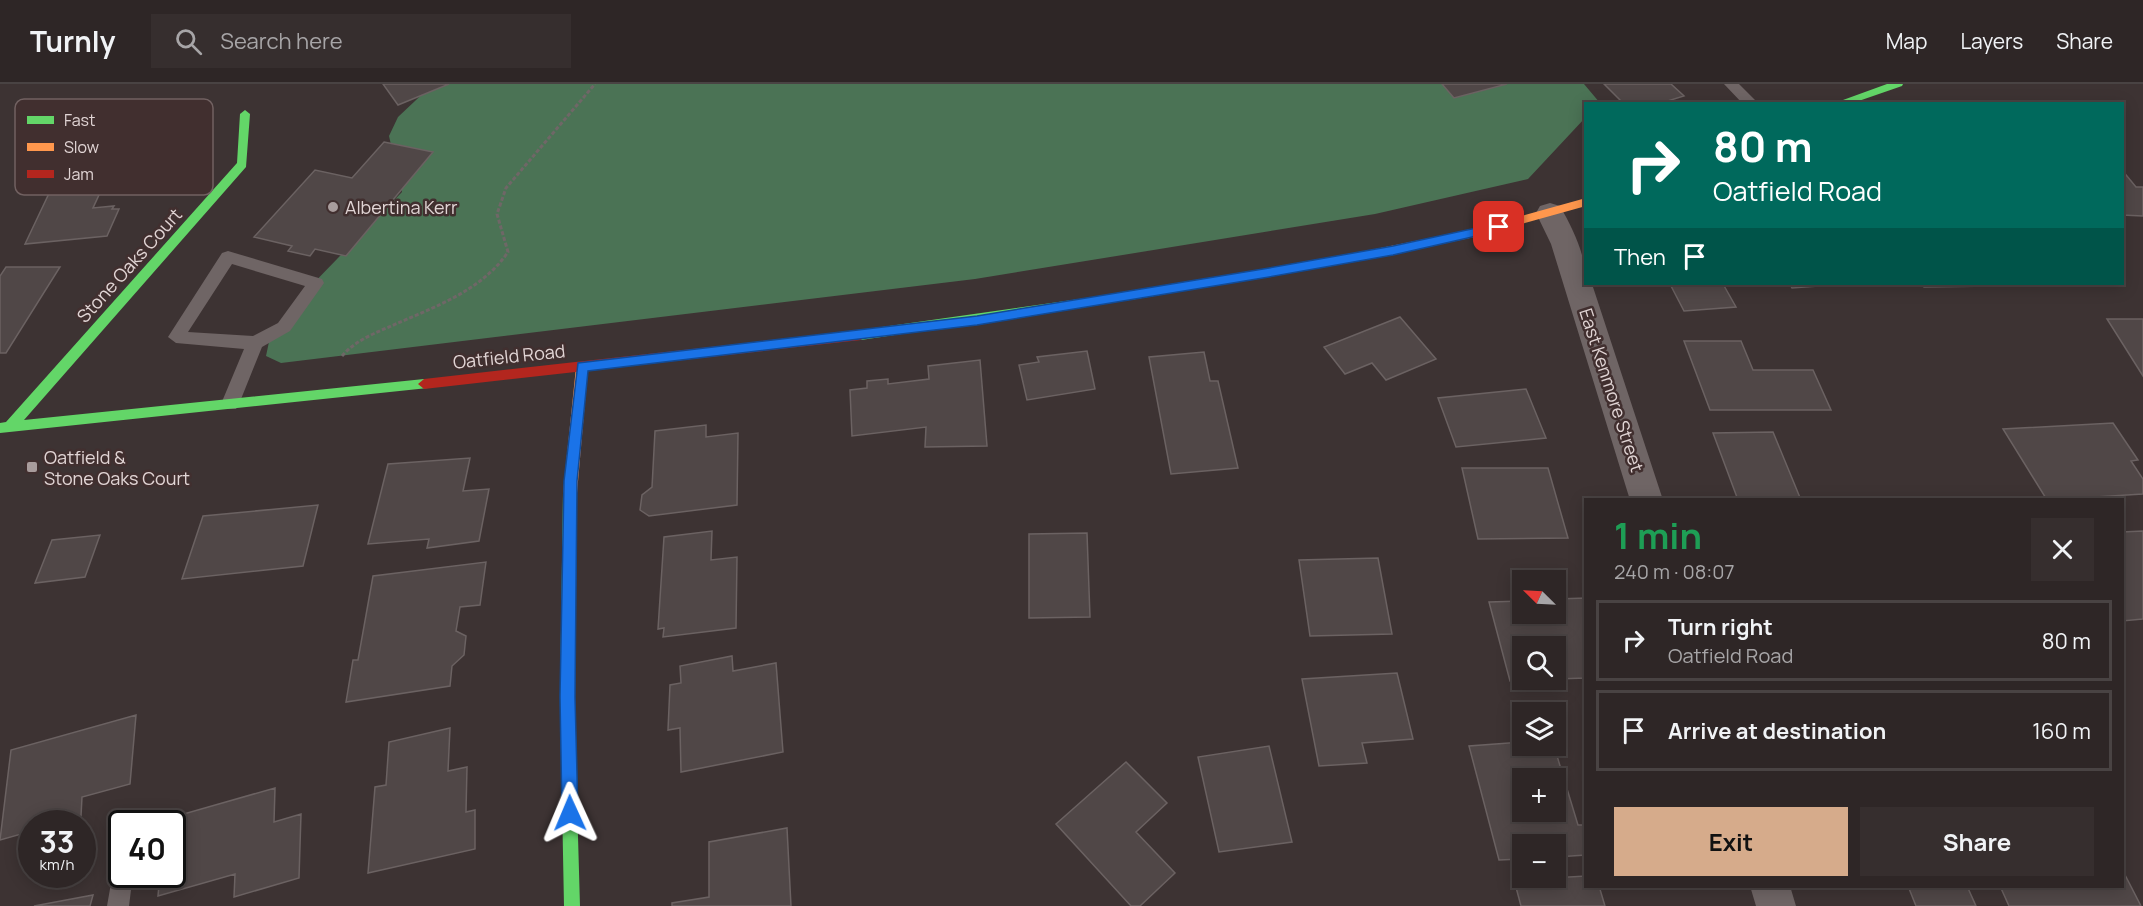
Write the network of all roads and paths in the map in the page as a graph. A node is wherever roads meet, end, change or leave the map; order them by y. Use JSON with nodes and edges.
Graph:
{"nodes":[{"id":1,"x":595,"y":84,"type":"edge"},
{"id":2,"x":1731,"y":84,"type":"edge"},
{"id":3,"x":1898,"y":84,"type":"edge"},
{"id":4,"x":1750,"y":102,"type":"edge"},
{"id":5,"x":1843,"y":102,"type":"edge"},
{"id":6,"x":245,"y":114,"type":"dead end"},
{"id":7,"x":1584,"y":203,"type":"edge"},
{"id":8,"x":1550,"y":213,"type":"junction"},
{"id":9,"x":255,"y":343,"type":"junction"},
{"id":10,"x":582,"y":367,"type":"junction"},
{"id":11,"x":328,"y":393,"type":"junction"},
{"id":12,"x":230,"y":404,"type":"junction"},
{"id":13,"x":5,"y":428,"type":"edge"},
{"id":14,"x":1646,"y":498,"type":"edge"},
{"id":15,"x":120,"y":888,"type":"edge"},
{"id":16,"x":1771,"y":888,"type":"edge"},
{"id":17,"x":118,"y":906,"type":"edge"},
{"id":18,"x":572,"y":906,"type":"edge"},
{"id":19,"x":1776,"y":906,"type":"edge"}],
"edges":[{"from":1,"to":11,"type":"path"},
{"from":2,"to":4,"type":"lane"},
{"from":3,"to":5,"type":"main road"},
{"from":6,"to":13,"type":"main road","name":"Stone Oaks Court"},
{"from":7,"to":8,"type":"main road","name":"Oatfield Road"},
{"from":8,"to":10,"type":"main road","name":"Oatfield Road"},
{"from":8,"to":14,"type":"street","name":"East Kenmore Street"},
{"from":9,"to":9,"type":"lane"},
{"from":9,"to":12,"type":"lane"},
{"from":10,"to":11,"type":"main road","name":"Oatfield Road"},
{"from":10,"to":18,"type":"main road"},
{"from":11,"to":12,"type":"main road","name":"Oatfield Road"},
{"from":12,"to":13,"type":"main road","name":"Oatfield Road"},
{"from":15,"to":17,"type":"lane"},
{"from":16,"to":19,"type":"street"}]}
